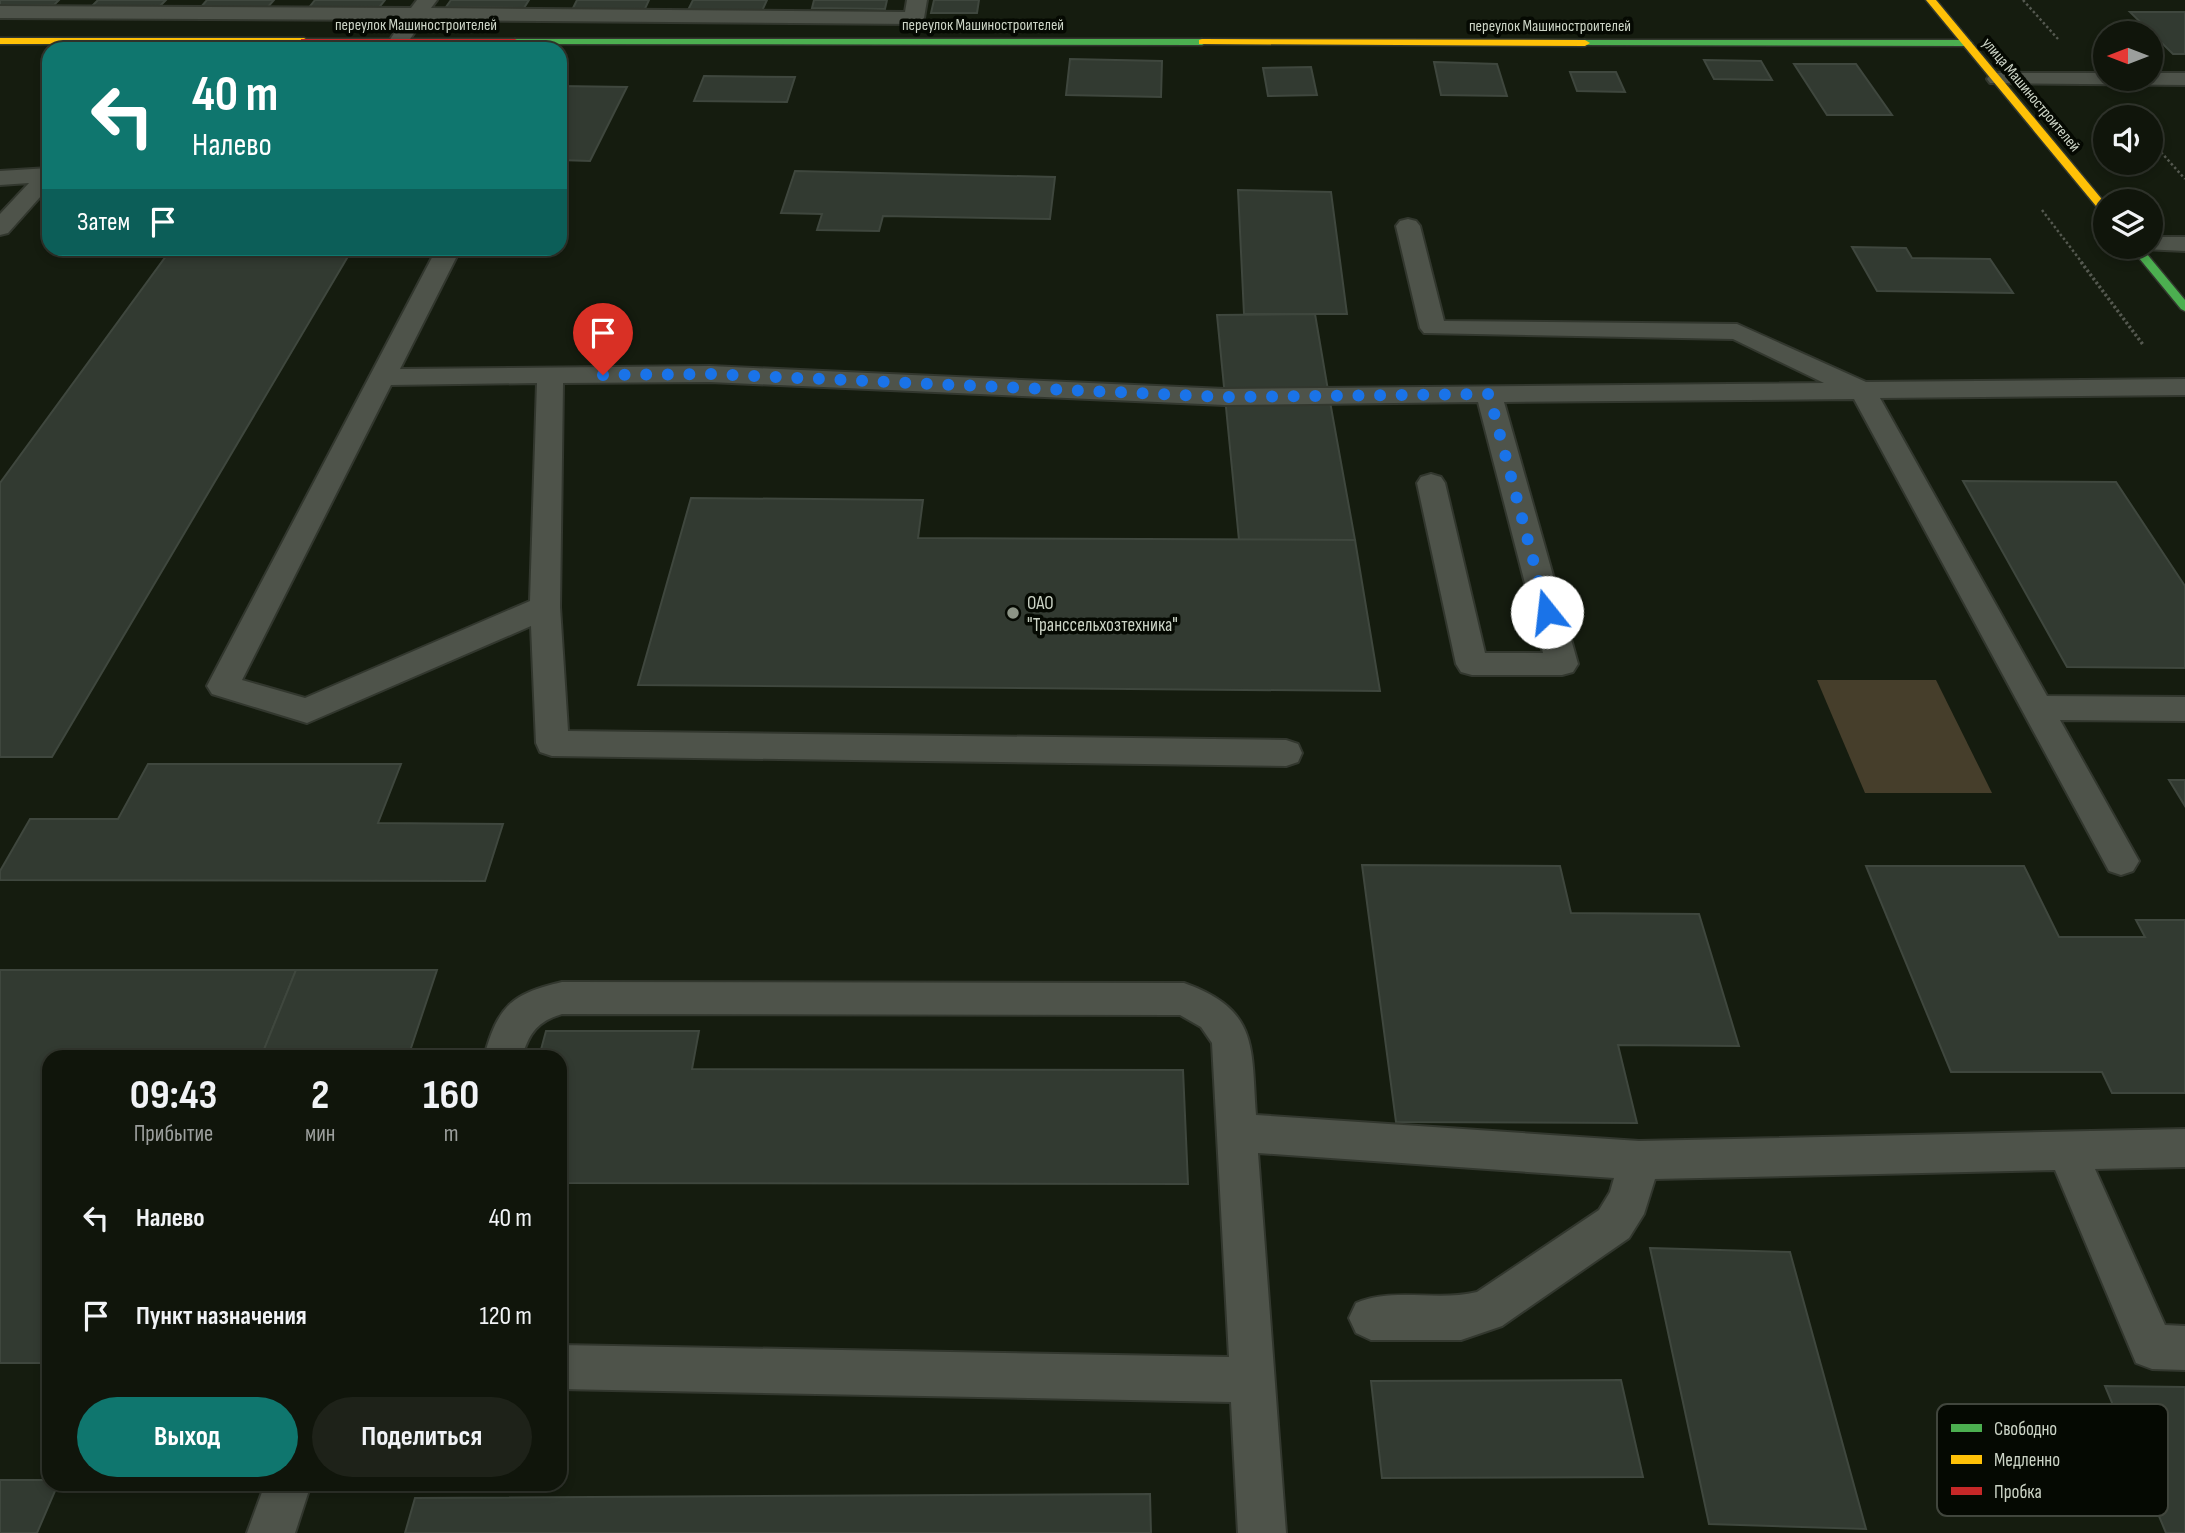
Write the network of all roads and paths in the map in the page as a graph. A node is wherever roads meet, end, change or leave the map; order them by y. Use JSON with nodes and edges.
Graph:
{"nodes":[{"id":1,"x":917,"y":0,"type":"edge"},
{"id":2,"x":1931,"y":0,"type":"edge"},
{"id":3,"x":422,"y":7,"type":"edge"},
{"id":4,"x":546,"y":7,"type":"edge"},
{"id":5,"x":667,"y":8,"type":"edge"},
{"id":6,"x":792,"y":8,"type":"edge"},
{"id":7,"x":0,"y":12,"type":"edge"},
{"id":8,"x":0,"y":41,"type":"edge"},
{"id":9,"x":398,"y":41,"type":"junction"},
{"id":10,"x":70,"y":42,"type":"edge"},
{"id":11,"x":368,"y":42,"type":"edge"},
{"id":12,"x":1966,"y":43,"type":"junction"},
{"id":13,"x":1997,"y":79,"type":"junction"},
{"id":14,"x":2185,"y":79,"type":"edge"},
{"id":15,"x":2163,"y":154,"type":"edge"},
{"id":16,"x":42,"y":175,"type":"edge"},
{"id":17,"x":0,"y":178,"type":"edge"},
{"id":18,"x":2185,"y":179,"type":"edge"},
{"id":19,"x":42,"y":183,"type":"edge"},
{"id":20,"x":2093,"y":195,"type":"edge"},
{"id":21,"x":2042,"y":209,"type":"dead end"},
{"id":22,"x":1408,"y":226,"type":"dead end"},
{"id":23,"x":0,"y":228,"type":"edge"},
{"id":24,"x":2163,"y":244,"type":"edge"},
{"id":25,"x":2185,"y":244,"type":"edge"},
{"id":26,"x":445,"y":256,"type":"edge"},
{"id":27,"x":2148,"y":259,"type":"edge"},
{"id":28,"x":2176,"y":285,"type":"edge"},
{"id":29,"x":2185,"y":307,"type":"edge"},
{"id":30,"x":550,"y":375,"type":"junction"},
{"id":31,"x":381,"y":377,"type":"junction"},
{"id":32,"x":2180,"y":387,"type":"edge"},
{"id":33,"x":1863,"y":391,"type":"junction"},
{"id":34,"x":1489,"y":394,"type":"junction"},
{"id":35,"x":1431,"y":483,"type":"dead end"},
{"id":36,"x":545,"y":607,"type":"junction"},
{"id":37,"x":2036,"y":708,"type":"junction"},
{"id":38,"x":2185,"y":709,"type":"edge"},
{"id":39,"x":1286,"y":753,"type":"dead end"},
{"id":40,"x":2121,"y":861,"type":"dead end"},
{"id":41,"x":505,"y":1050,"type":"edge"},
{"id":42,"x":1238,"y":1133,"type":"junction"},
{"id":43,"x":2185,"y":1147,"type":"edge"},
{"id":44,"x":2066,"y":1149,"type":"junction"},
{"id":45,"x":1639,"y":1160,"type":"junction"},
{"id":46,"x":1371,"y":1318,"type":"dead end"},
{"id":47,"x":2185,"y":1348,"type":"edge"},
{"id":48,"x":567,"y":1367,"type":"edge"},
{"id":49,"x":1253,"y":1380,"type":"junction"},
{"id":50,"x":286,"y":1491,"type":"edge"},
{"id":51,"x":271,"y":1533,"type":"edge"},
{"id":52,"x":1262,"y":1533,"type":"edge"}],
"edges":[{"from":1,"to":6,"type":"lane"},
{"from":2,"to":12,"type":"street","name":"улица Машиностроителей"},
{"from":3,"to":4,"type":"lane"},
{"from":3,"to":7,"type":"lane"},
{"from":3,"to":9,"type":"lane"},
{"from":4,"to":5,"type":"lane"},
{"from":5,"to":6,"type":"lane"},
{"from":8,"to":10,"type":"street","name":"переулок Машиностроителей"},
{"from":9,"to":11,"type":"street","name":"переулок Машиностроителей"},
{"from":9,"to":12,"type":"street","name":"переулок Машиностроителей"},
{"from":12,"to":13,"type":"street","name":"улица Машиностроителей"},
{"from":13,"to":14,"type":"lane"},
{"from":13,"to":20,"type":"street","name":"улица Машиностроителей"},
{"from":15,"to":18,"type":"path"},
{"from":16,"to":17,"type":"lane"},
{"from":19,"to":23,"type":"lane"},
{"from":21,"to":32,"type":"path"},
{"from":22,"to":33,"type":"lane"},
{"from":24,"to":25,"type":"lane"},
{"from":26,"to":31,"type":"lane"},
{"from":27,"to":28,"type":"street"},
{"from":28,"to":29,"type":"street"},
{"from":30,"to":31,"type":"lane"},
{"from":30,"to":34,"type":"lane"},
{"from":30,"to":36,"type":"lane"},
{"from":31,"to":36,"type":"lane"},
{"from":32,"to":33,"type":"lane"},
{"from":33,"to":34,"type":"lane"},
{"from":33,"to":37,"type":"lane"},
{"from":34,"to":35,"type":"lane"},
{"from":36,"to":39,"type":"lane"},
{"from":37,"to":38,"type":"lane"},
{"from":37,"to":40,"type":"lane"},
{"from":41,"to":42,"type":"lane"},
{"from":42,"to":45,"type":"lane"},
{"from":42,"to":49,"type":"lane"},
{"from":43,"to":44,"type":"lane"},
{"from":44,"to":45,"type":"lane"},
{"from":44,"to":47,"type":"lane"},
{"from":45,"to":46,"type":"lane"},
{"from":48,"to":49,"type":"lane"},
{"from":49,"to":52,"type":"lane"},
{"from":50,"to":51,"type":"lane"}]}
